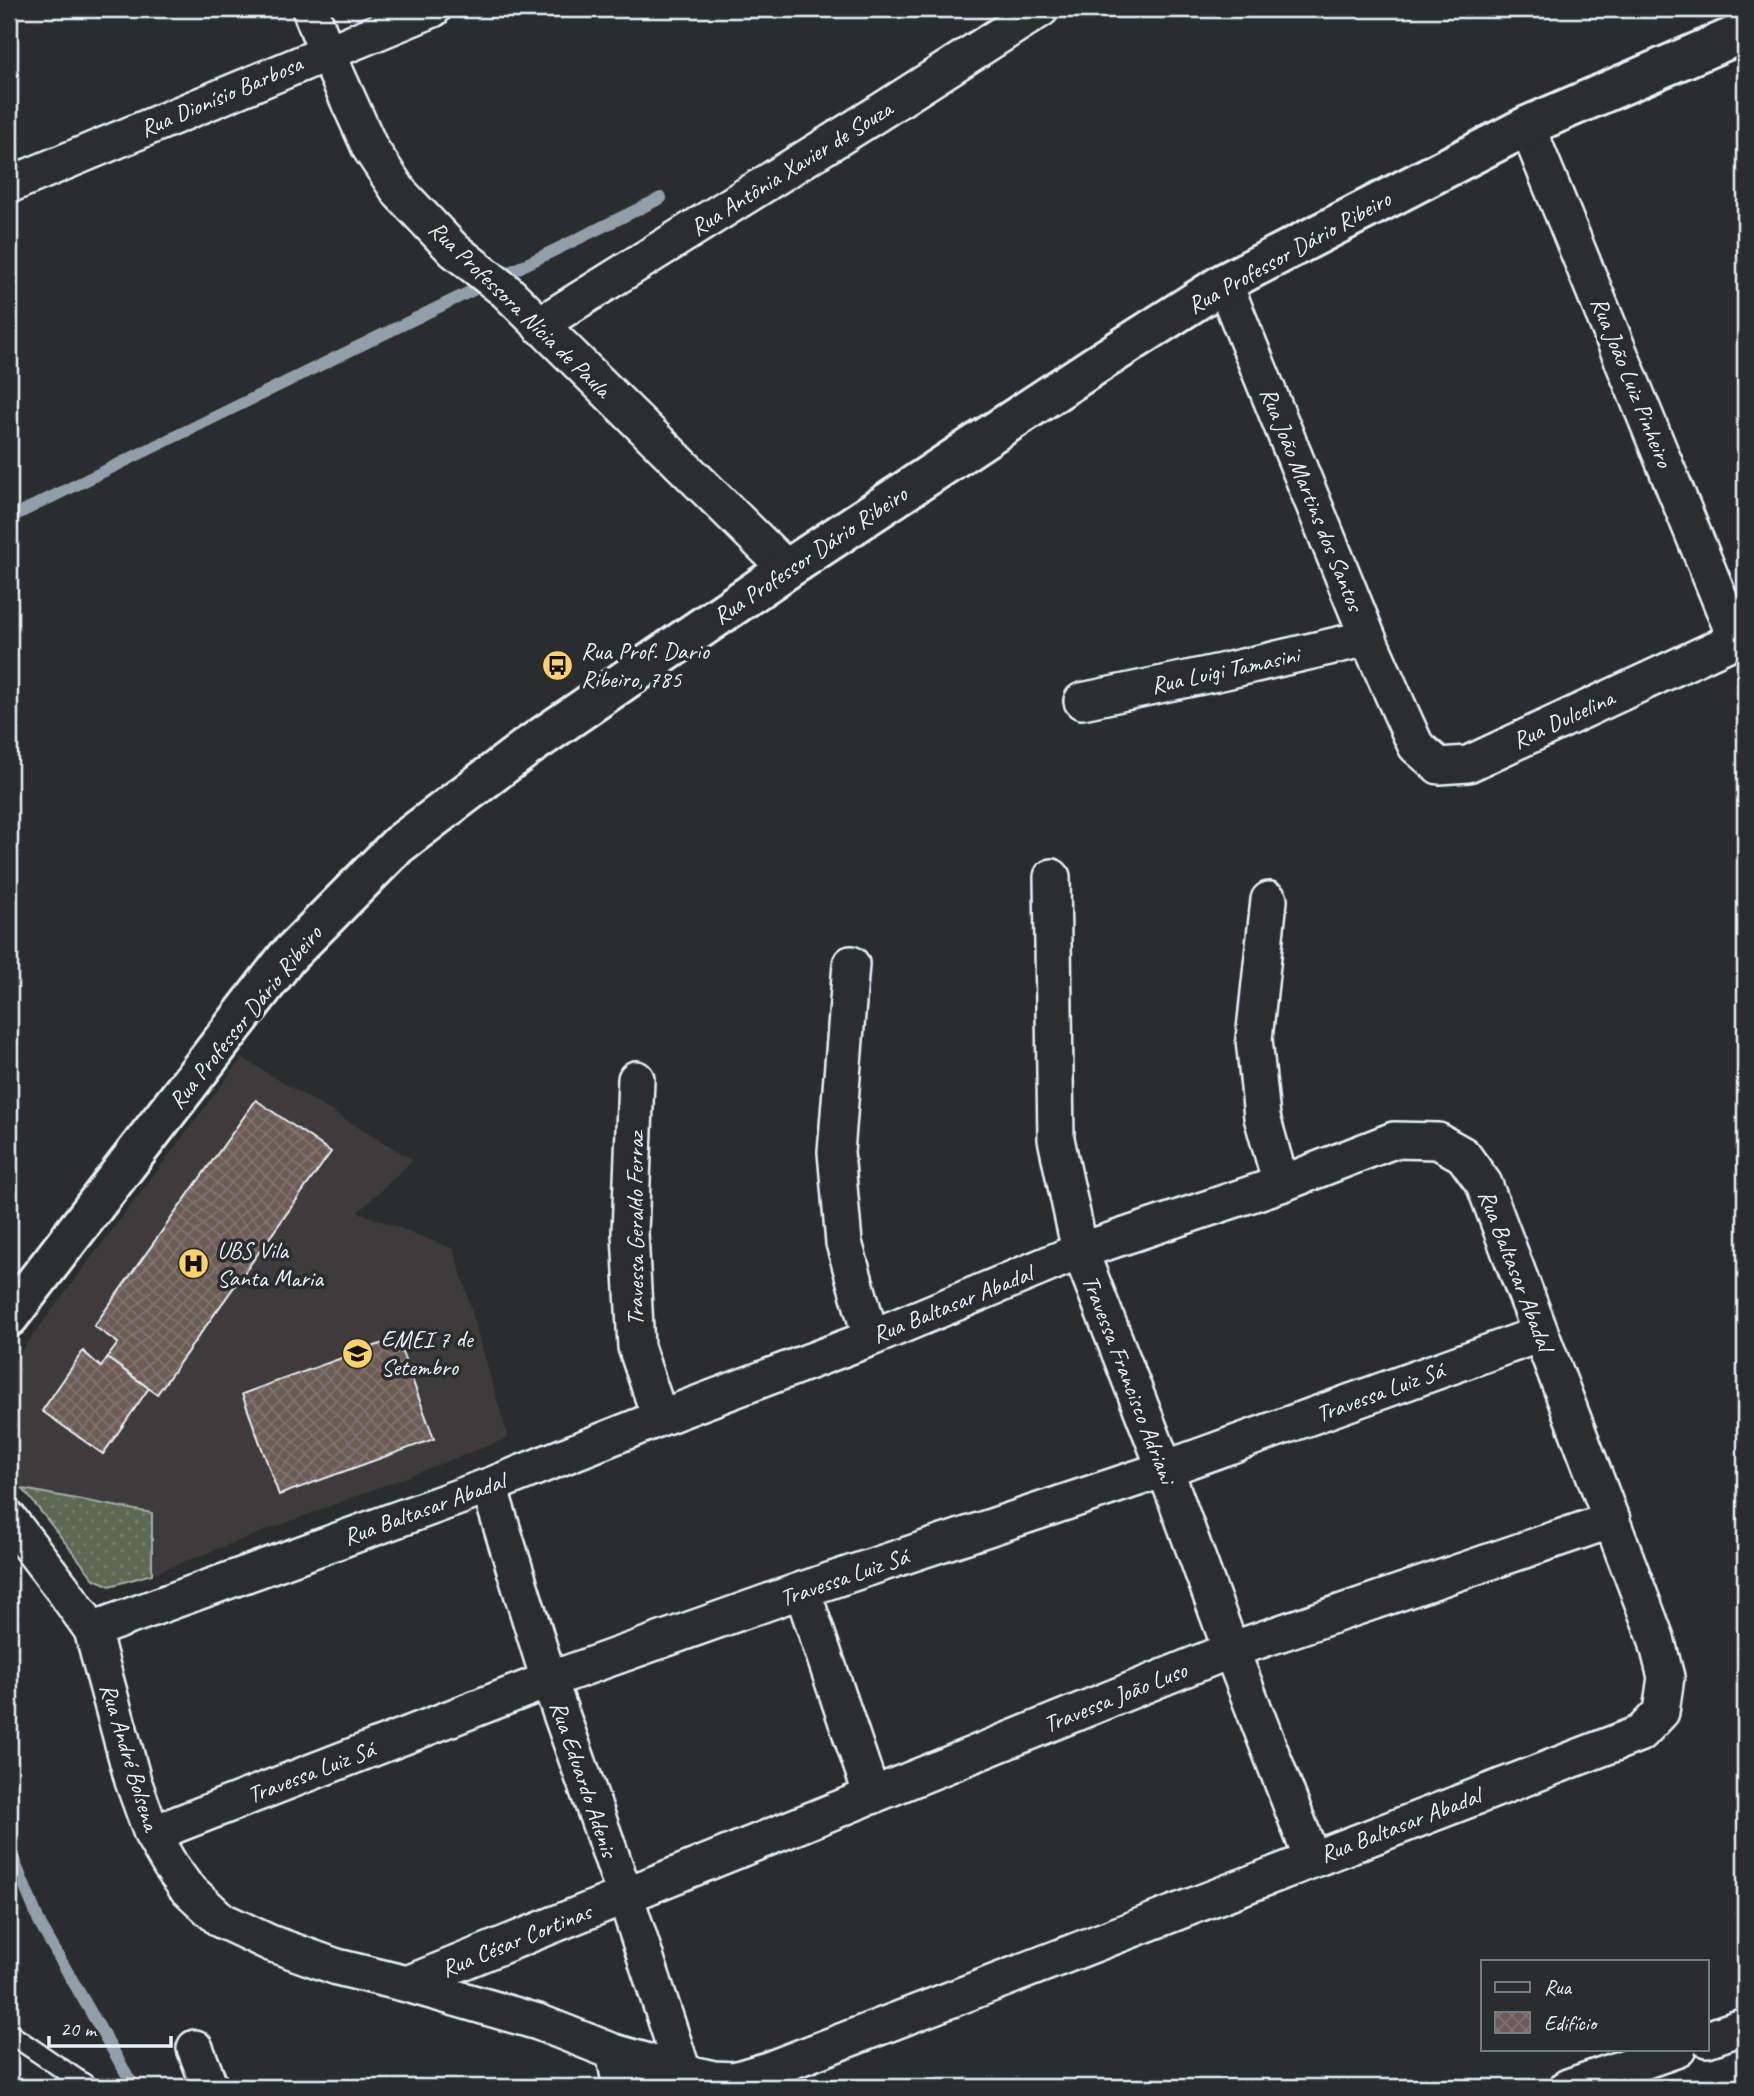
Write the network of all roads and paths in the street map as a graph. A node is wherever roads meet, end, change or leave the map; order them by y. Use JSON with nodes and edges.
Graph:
{"nodes":[{"id":1,"x":310,"y":9,"type":"edge"},
{"id":2,"x":433,"y":9,"type":"edge"},
{"id":3,"x":1027,"y":12,"type":"edge"},
{"id":4,"x":1745,"y":32,"type":"edge"},
{"id":5,"x":327,"y":52,"type":"junction"},
{"id":6,"x":1527,"y":126,"type":"junction"},
{"id":7,"x":9,"y":185,"type":"edge"},
{"id":8,"x":1224,"y":283,"type":"junction"},
{"id":9,"x":539,"y":324,"type":"junction"},
{"id":10,"x":787,"y":569,"type":"junction"},
{"id":11,"x":1741,"y":637,"type":"edge"},
{"id":12,"x":1368,"y":638,"type":"junction"},
{"id":13,"x":1082,"y":701,"type":"dead end"},
{"id":14,"x":1401,"y":713,"type":"joint"},
{"id":15,"x":1052,"y":877,"type":"dead end"},
{"id":16,"x":1269,"y":900,"type":"dead end"},
{"id":17,"x":851,"y":964,"type":"dead end"},
{"id":18,"x":636,"y":1079,"type":"dead end"},
{"id":19,"x":1281,"y":1184,"type":"junction"},
{"id":20,"x":1080,"y":1251,"type":"junction"},
{"id":21,"x":9,"y":1317,"type":"edge"},
{"id":22,"x":1540,"y":1334,"type":"junction"},
{"id":23,"x":871,"y":1338,"type":"junction"},
{"id":24,"x":660,"y":1418,"type":"junction"},
{"id":25,"x":1165,"y":1469,"type":"junction"},
{"id":26,"x":489,"y":1486,"type":"junction"},
{"id":27,"x":9,"y":1519,"type":"edge"},
{"id":28,"x":1612,"y":1520,"type":"junction"},
{"id":29,"x":802,"y":1590,"type":"junction"},
{"id":30,"x":92,"y":1630,"type":"junction"},
{"id":31,"x":1231,"y":1650,"type":"junction"},
{"id":32,"x":549,"y":1679,"type":"junction"},
{"id":33,"x":872,"y":1796,"type":"junction"},
{"id":34,"x":152,"y":1833,"type":"junction"},
{"id":35,"x":1312,"y":1859,"type":"junction"},
{"id":36,"x":625,"y":1895,"type":"junction"},
{"id":37,"x":407,"y":1984,"type":"junction"},
{"id":38,"x":1745,"y":2026,"type":"edge"},
{"id":39,"x":9,"y":2033,"type":"edge"},
{"id":40,"x":1708,"y":2039,"type":"edge"},
{"id":41,"x":195,"y":2049,"type":"dead end"},
{"id":42,"x":1675,"y":2050,"type":"edge"},
{"id":43,"x":614,"y":2052,"type":"junction"},
{"id":44,"x":683,"y":2072,"type":"junction"},
{"id":45,"x":89,"y":2087,"type":"edge"},
{"id":46,"x":210,"y":2087,"type":"edge"},
{"id":47,"x":621,"y":2087,"type":"edge"},
{"id":48,"x":1568,"y":2087,"type":"edge"}],
"edges":[{"from":1,"to":5,"type":"street","name":"Rua Professora Nícia de Paula"},
{"from":2,"to":5,"type":"street","name":"Rua Dionísio Barbosa"},
{"from":3,"to":9,"type":"street","name":"Rua Antônia Xavier de Souza"},
{"from":4,"to":6,"type":"street","name":"Rua Professor Dário Ribeiro"},
{"from":5,"to":7,"type":"street","name":"Rua Dionísio Barbosa"},
{"from":5,"to":9,"type":"street","name":"Rua Professora Nícia de Paula"},
{"from":6,"to":8,"type":"street","name":"Rua Professor Dário Ribeiro"},
{"from":6,"to":11,"type":"street","name":"Rua João Luiz Pinheiro"},
{"from":8,"to":10,"type":"street","name":"Rua Professor Dário Ribeiro"},
{"from":8,"to":12,"type":"street","name":"Rua João Martins dos Santos"},
{"from":9,"to":10,"type":"street","name":"Rua Professora Nícia de Paula"},
{"from":10,"to":21,"type":"street","name":"Rua Professor Dário Ribeiro"},
{"from":11,"to":14,"type":"street","name":"Rua Dulcelina"},
{"from":12,"to":13,"type":"street","name":"Rua Luigi Tamasini"},
{"from":12,"to":14,"type":"street","name":"Rua João Martins dos Santos"},
{"from":15,"to":20,"type":"street","name":"Travessa Francisco Adriani"},
{"from":16,"to":19,"type":"street"},
{"from":17,"to":23,"type":"street"},
{"from":18,"to":24,"type":"street","name":"Travessa Geraldo Ferraz"},
{"from":19,"to":20,"type":"street","name":"Rua Baltasar Abadal"},
{"from":19,"to":22,"type":"street","name":"Rua Baltasar Abadal"},
{"from":20,"to":23,"type":"street","name":"Rua Baltasar Abadal"},
{"from":20,"to":25,"type":"street","name":"Travessa Francisco Adriani"},
{"from":22,"to":25,"type":"street","name":"Travessa Luiz Sá"},
{"from":22,"to":28,"type":"street","name":"Rua Baltasar Abadal"},
{"from":23,"to":24,"type":"street","name":"Rua Baltasar Abadal"},
{"from":24,"to":26,"type":"street","name":"Rua Baltasar Abadal"},
{"from":25,"to":29,"type":"street","name":"Travessa Luiz Sá"},
{"from":25,"to":31,"type":"street","name":"Travessa Francisco Adriani"},
{"from":26,"to":30,"type":"street","name":"Rua Baltasar Abadal"},
{"from":26,"to":32,"type":"street","name":"Rua Eduardo Adenis"},
{"from":27,"to":30,"type":"street","name":"Rua André Bolsena"},
{"from":28,"to":31,"type":"street","name":"Travessa João Luso"},
{"from":28,"to":35,"type":"street","name":"Rua Baltasar Abadal"},
{"from":29,"to":32,"type":"street","name":"Travessa Luiz Sá"},
{"from":29,"to":33,"type":"street"},
{"from":30,"to":34,"type":"street","name":"Rua André Bolsena"},
{"from":31,"to":33,"type":"street","name":"Travessa João Luso"},
{"from":31,"to":35,"type":"street","name":"Travessa Francisco Adriani"},
{"from":32,"to":34,"type":"street","name":"Travessa Luiz Sá"},
{"from":32,"to":36,"type":"street","name":"Rua Eduardo Adenis"},
{"from":33,"to":36,"type":"street","name":"Travessa João Luso"},
{"from":34,"to":37,"type":"street","name":"Rua André Bolsena"},
{"from":35,"to":44,"type":"street","name":"Rua Baltasar Abadal"},
{"from":36,"to":37,"type":"street","name":"Rua César Cortinas"},
{"from":36,"to":44,"type":"street","name":"Rua Eduardo Adenis"},
{"from":37,"to":43,"type":"street","name":"Rua André Bolsena"},
{"from":38,"to":40,"type":"street"},
{"from":39,"to":45,"type":"lane"},
{"from":41,"to":46,"type":"street"},
{"from":42,"to":48,"type":"street"},
{"from":43,"to":44,"type":"street","name":"Rua Baltasar Abadal"},
{"from":43,"to":47,"type":"street"}]}
